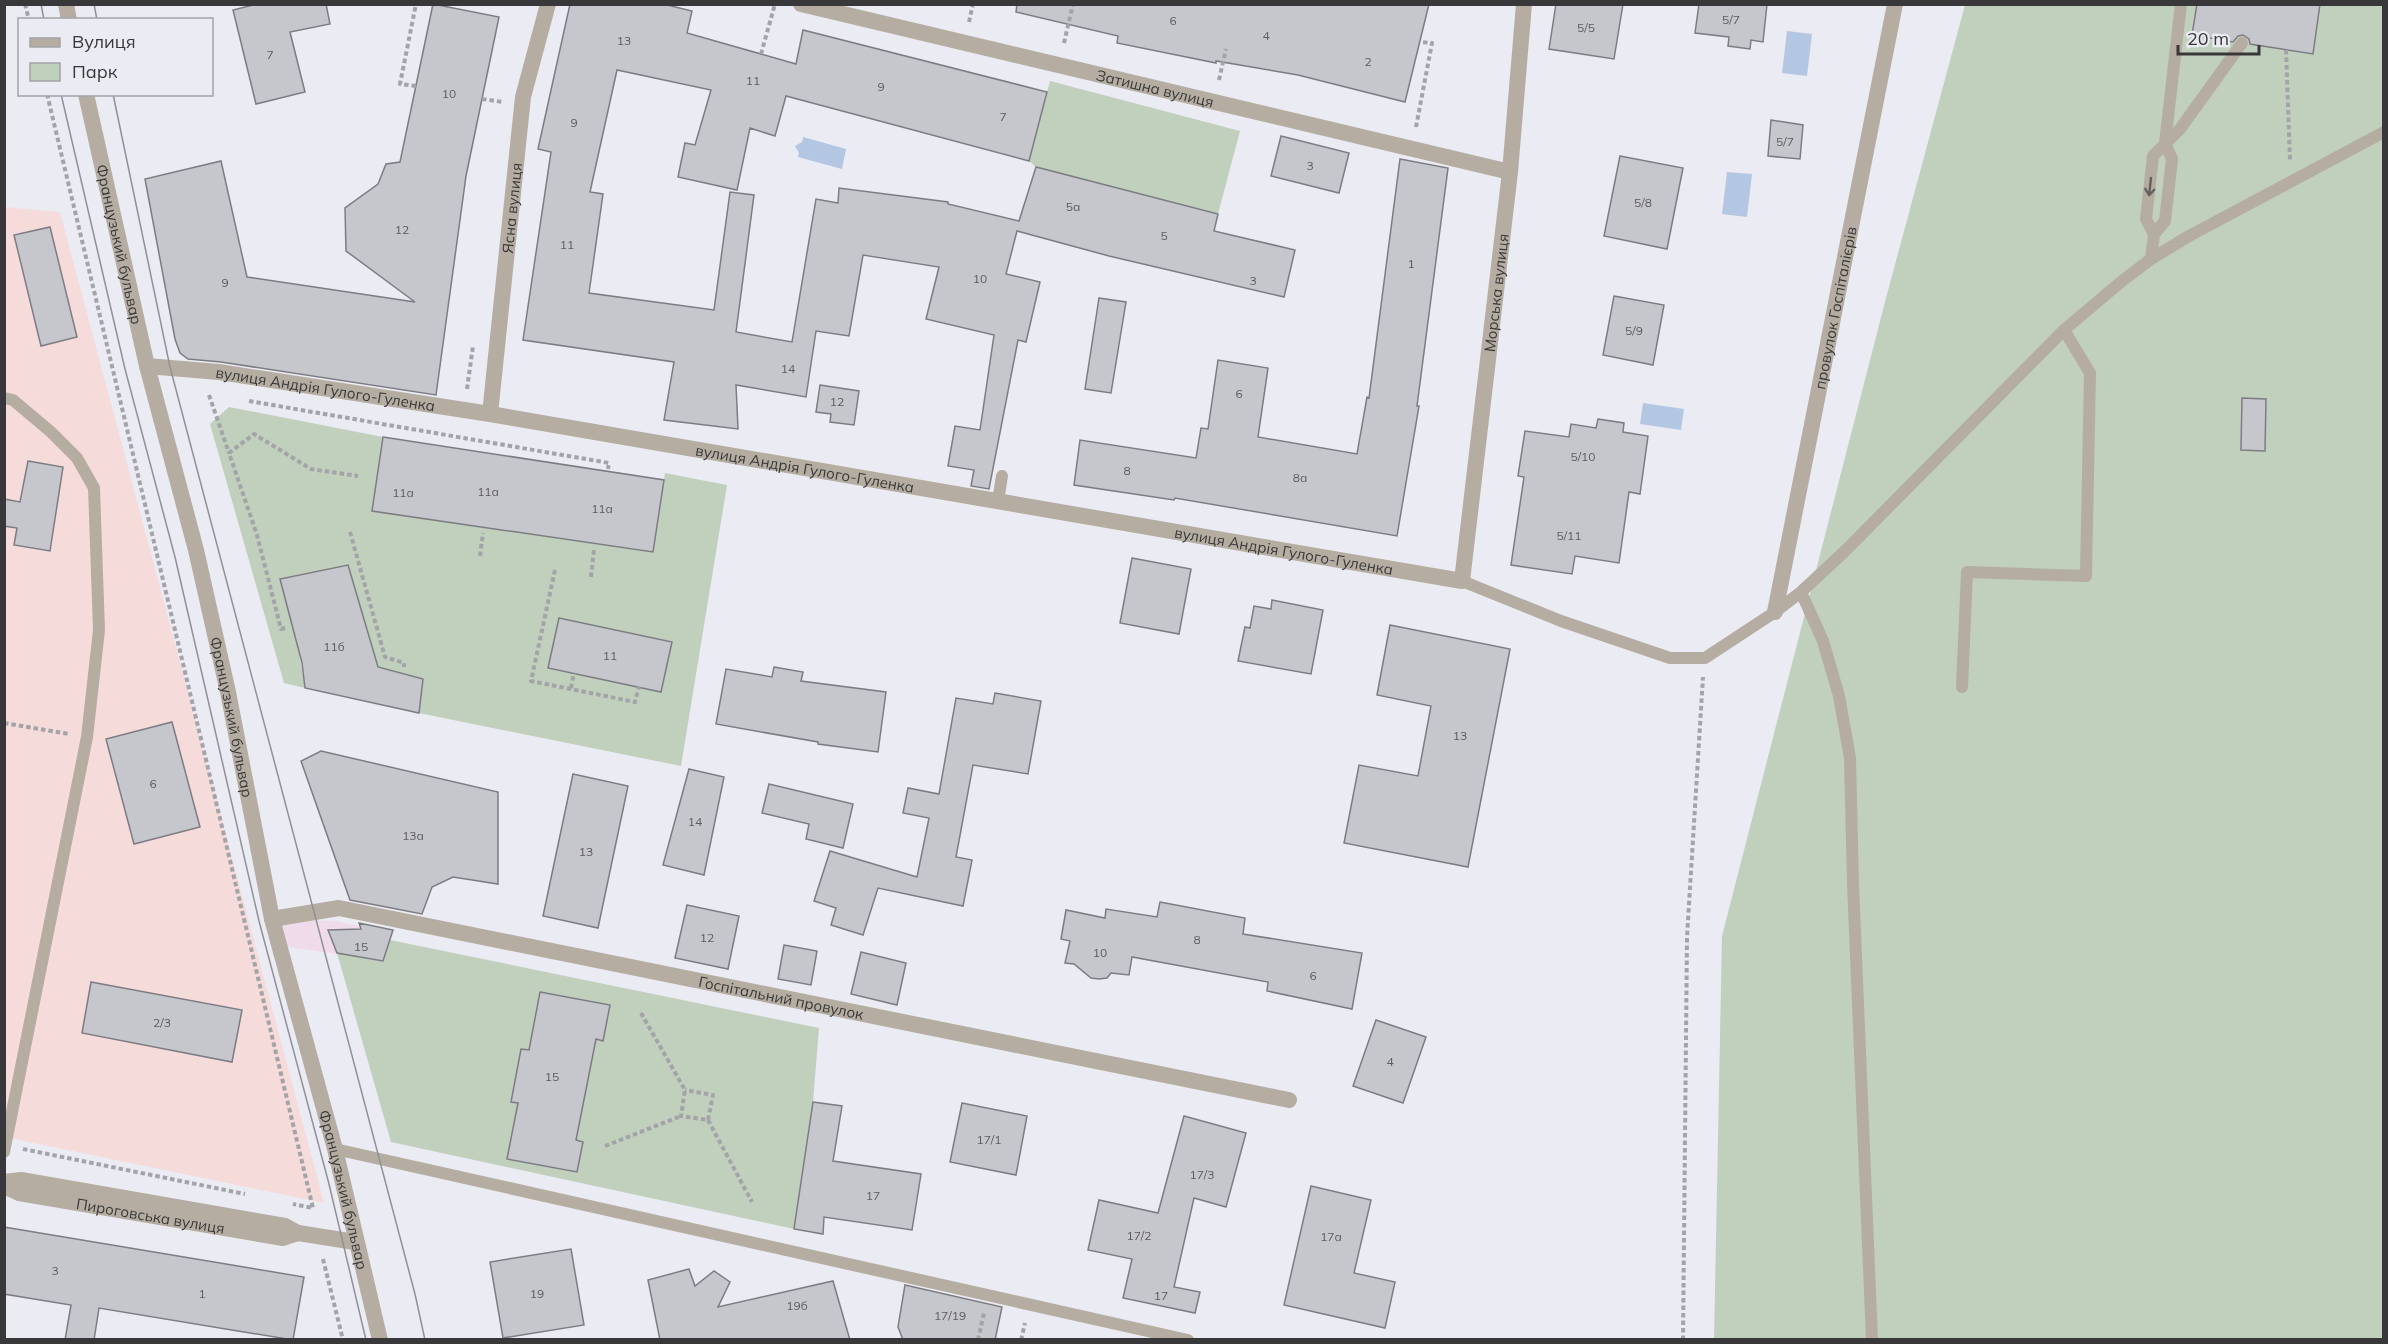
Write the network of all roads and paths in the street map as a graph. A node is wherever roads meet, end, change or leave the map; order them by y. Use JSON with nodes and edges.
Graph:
{"nodes":[{"id":1,"x":416,"y":4,"type":"edge"},
{"id":2,"x":548,"y":4,"type":"edge"},
{"id":3,"x":775,"y":4,"type":"edge"},
{"id":4,"x":801,"y":4,"type":"edge"},
{"id":5,"x":973,"y":4,"type":"edge"},
{"id":6,"x":1072,"y":4,"type":"edge"},
{"id":7,"x":1524,"y":4,"type":"edge"},
{"id":8,"x":1895,"y":4,"type":"edge"},
{"id":9,"x":2181,"y":4,"type":"edge"},
{"id":10,"x":968,"y":26,"type":"dead end"},
{"id":11,"x":1420,"y":42,"type":"dead end"},
{"id":12,"x":2242,"y":43,"type":"dead end"},
{"id":13,"x":1063,"y":47,"type":"dead end"},
{"id":14,"x":1226,"y":49,"type":"dead end"},
{"id":15,"x":2286,"y":50,"type":"dead end"},
{"id":16,"x":761,"y":54,"type":"dead end"},
{"id":17,"x":1212,"y":80,"type":"dead end"},
{"id":18,"x":1219,"y":81,"type":"junction"},
{"id":19,"x":1226,"y":83,"type":"dead end"},
{"id":20,"x":416,"y":86,"type":"dead end"},
{"id":21,"x":47,"y":96,"type":"edge"},
{"id":22,"x":86,"y":96,"type":"edge"},
{"id":23,"x":482,"y":99,"type":"dead end"},
{"id":24,"x":509,"y":103,"type":"dead end"},
{"id":25,"x":1405,"y":125,"type":"dead end"},
{"id":26,"x":2384,"y":132,"type":"edge"},
{"id":27,"x":2165,"y":143,"type":"junction"},
{"id":28,"x":1510,"y":172,"type":"junction"},
{"id":29,"x":2291,"y":181,"type":"junction"},
{"id":30,"x":2154,"y":234,"type":"junction"},
{"id":31,"x":2151,"y":259,"type":"junction"},
{"id":32,"x":2064,"y":330,"type":"junction"},
{"id":33,"x":147,"y":366,"type":"junction"},
{"id":34,"x":219,"y":396,"type":"dead end"},
{"id":35,"x":4,"y":398,"type":"edge"},
{"id":36,"x":242,"y":400,"type":"dead end"},
{"id":37,"x":490,"y":414,"type":"junction"},
{"id":38,"x":229,"y":453,"type":"junction"},
{"id":39,"x":608,"y":469,"type":"dead end"},
{"id":40,"x":358,"y":476,"type":"dead end"},
{"id":41,"x":1002,"y":476,"type":"dead end"},
{"id":42,"x":998,"y":501,"type":"junction"},
{"id":43,"x":350,"y":532,"type":"dead end"},
{"id":44,"x":483,"y":533,"type":"dead end"},
{"id":45,"x":594,"y":549,"type":"dead end"},
{"id":46,"x":480,"y":556,"type":"dead end"},
{"id":47,"x":555,"y":570,"type":"dead end"},
{"id":48,"x":591,"y":577,"type":"dead end"},
{"id":49,"x":1462,"y":580,"type":"junction"},
{"id":50,"x":1800,"y":592,"type":"junction"},
{"id":51,"x":1775,"y":612,"type":"junction"},
{"id":52,"x":285,"y":628,"type":"dead end"},
{"id":53,"x":1705,"y":658,"type":"junction"},
{"id":54,"x":404,"y":667,"type":"dead end"},
{"id":55,"x":574,"y":673,"type":"dead end"},
{"id":56,"x":639,"y":687,"type":"dead end"},
{"id":57,"x":1962,"y":687,"type":"dead end"},
{"id":58,"x":571,"y":688,"type":"junction"},
{"id":59,"x":4,"y":723,"type":"edge"},
{"id":60,"x":87,"y":737,"type":"junction"},
{"id":61,"x":272,"y":919,"type":"junction"},
{"id":62,"x":640,"y":1013,"type":"dead end"},
{"id":63,"x":685,"y":1090,"type":"junction"},
{"id":64,"x":1289,"y":1100,"type":"dead end"},
{"id":65,"x":681,"y":1116,"type":"junction"},
{"id":66,"x":708,"y":1120,"type":"junction"},
{"id":67,"x":605,"y":1146,"type":"dead end"},
{"id":68,"x":5,"y":1149,"type":"edge"},
{"id":69,"x":335,"y":1149,"type":"junction"},
{"id":70,"x":4,"y":1184,"type":"edge"},
{"id":71,"x":256,"y":1197,"type":"dead end"},
{"id":72,"x":752,"y":1202,"type":"dead end"},
{"id":73,"x":291,"y":1203,"type":"dead end"},
{"id":74,"x":356,"y":1242,"type":"junction"},
{"id":75,"x":988,"y":1295,"type":"junction"},
{"id":76,"x":380,"y":1340,"type":"edge"},
{"id":77,"x":978,"y":1340,"type":"edge"},
{"id":78,"x":1188,"y":1340,"type":"edge"},
{"id":79,"x":1683,"y":1340,"type":"edge"},
{"id":80,"x":1872,"y":1340,"type":"edge"}],
"edges":[{"from":1,"to":20,"type":"path"},
{"from":2,"to":37,"type":"street","name":"Ясна вулиця"},
{"from":3,"to":16,"type":"path"},
{"from":4,"to":28,"type":"street","name":"Затишна вулиця"},
{"from":5,"to":10,"type":"path"},
{"from":6,"to":13,"type":"path"},
{"from":7,"to":28,"type":"street","name":"Морська вулиця"},
{"from":8,"to":51,"type":"street","name":"провулок Госпіталієрів"},
{"from":9,"to":27,"type":"lane"},
{"from":11,"to":25,"type":"path"},
{"from":12,"to":27,"type":"lane"},
{"from":14,"to":18,"type":"path"},
{"from":15,"to":29,"type":"path"},
{"from":17,"to":18,"type":"path"},
{"from":18,"to":19,"type":"path"},
{"from":21,"to":73,"type":"path"},
{"from":22,"to":33,"type":"street","name":"Французький бульвар"},
{"from":23,"to":24,"type":"path"},
{"from":26,"to":29,"type":"lane"},
{"from":27,"to":30,"type":"lane"},
{"from":27,"to":30,"type":"lane","one_way":true},
{"from":28,"to":49,"type":"street","name":"Морська вулиця"},
{"from":29,"to":31,"type":"lane"},
{"from":30,"to":31,"type":"lane"},
{"from":31,"to":32,"type":"lane"},
{"from":32,"to":50,"type":"lane"},
{"from":32,"to":57,"type":"lane"},
{"from":33,"to":37,"type":"street","name":"вулиця Андрія Гулого-Гуленка"},
{"from":33,"to":61,"type":"street","name":"Французький бульвар"},
{"from":34,"to":38,"type":"path"},
{"from":35,"to":60,"type":"lane"},
{"from":36,"to":39,"type":"path"},
{"from":37,"to":42,"type":"street","name":"вулиця Андрія Гулого-Гуленка"},
{"from":38,"to":40,"type":"path"},
{"from":38,"to":52,"type":"path"},
{"from":41,"to":42,"type":"lane"},
{"from":42,"to":49,"type":"street","name":"вулиця Андрія Гулого-Гуленка"},
{"from":43,"to":54,"type":"path"},
{"from":44,"to":46,"type":"path"},
{"from":45,"to":48,"type":"path"},
{"from":47,"to":58,"type":"path"},
{"from":49,"to":53,"type":"lane"},
{"from":50,"to":51,"type":"lane"},
{"from":50,"to":80,"type":"lane"},
{"from":51,"to":53,"type":"lane"},
{"from":53,"to":79,"type":"path"},
{"from":55,"to":58,"type":"path"},
{"from":56,"to":58,"type":"path"},
{"from":59,"to":60,"type":"path"},
{"from":60,"to":68,"type":"lane"},
{"from":61,"to":64,"type":"street","name":"Госпітальний провулок"},
{"from":61,"to":69,"type":"street","name":"Французький бульвар"},
{"from":62,"to":63,"type":"path"},
{"from":63,"to":65,"type":"path"},
{"from":63,"to":66,"type":"path"},
{"from":65,"to":66,"type":"path"},
{"from":65,"to":67,"type":"path"},
{"from":66,"to":72,"type":"path"},
{"from":68,"to":71,"type":"path"},
{"from":69,"to":74,"type":"street","name":"Французький бульвар"},
{"from":69,"to":75,"type":"lane"},
{"from":70,"to":74,"type":"street","name":"Пироговська вулиця"},
{"from":74,"to":76,"type":"street","name":"Французький бульвар"},
{"from":75,"to":77,"type":"path"},
{"from":75,"to":78,"type":"lane"}]}
